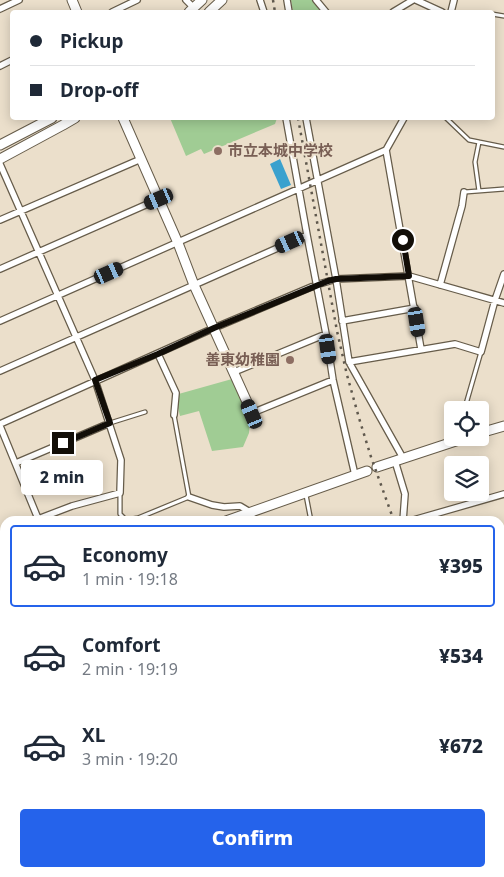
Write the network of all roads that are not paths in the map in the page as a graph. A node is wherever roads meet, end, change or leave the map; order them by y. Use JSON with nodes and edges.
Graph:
{"nodes":[{"id":1,"x":19,"y":0,"type":"edge"},
{"id":2,"x":137,"y":0,"type":"edge"},
{"id":3,"x":186,"y":0,"type":"edge"},
{"id":4,"x":202,"y":0,"type":"edge"},
{"id":5,"x":222,"y":0,"type":"edge"},
{"id":6,"x":316,"y":0,"type":"edge"},
{"id":7,"x":415,"y":0,"type":"edge"},
{"id":8,"x":0,"y":9,"type":"edge"},
{"id":9,"x":116,"y":10,"type":"edge"},
{"id":10,"x":191,"y":10,"type":"edge"},
{"id":11,"x":211,"y":10,"type":"edge"},
{"id":12,"x":324,"y":10,"type":"edge"},
{"id":13,"x":397,"y":10,"type":"edge"},
{"id":14,"x":438,"y":10,"type":"edge"},
{"id":15,"x":48,"y":120,"type":"edge"},
{"id":16,"x":72,"y":120,"type":"edge"},
{"id":17,"x":124,"y":120,"type":"edge"},
{"id":18,"x":286,"y":120,"type":"edge"},
{"id":19,"x":306,"y":120,"type":"edge"},
{"id":20,"x":403,"y":120,"type":"edge"},
{"id":21,"x":448,"y":120,"type":"edge"},
{"id":22,"x":479,"y":142,"type":"junction"},
{"id":23,"x":0,"y":145,"type":"edge"},
{"id":24,"x":504,"y":147,"type":"edge"},
{"id":25,"x":386,"y":150,"type":"junction"},
{"id":26,"x":0,"y":159,"type":"edge"},
{"id":27,"x":141,"y":159,"type":"junction"},
{"id":28,"x":0,"y":164,"type":"edge"},
{"id":29,"x":318,"y":181,"type":"junction"},
{"id":30,"x":299,"y":189,"type":"junction"},
{"id":31,"x":504,"y":189,"type":"edge"},
{"id":32,"x":479,"y":191,"type":"junction"},
{"id":33,"x":464,"y":192,"type":"joint"},
{"id":34,"x":159,"y":199,"type":"junction"},
{"id":35,"x":21,"y":211,"type":"junction"},
{"id":36,"x":0,"y":220,"type":"edge"},
{"id":37,"x":307,"y":235,"type":"junction"},
{"id":38,"x":178,"y":242,"type":"junction"},
{"id":39,"x":39,"y":251,"type":"junction"},
{"id":40,"x":0,"y":269,"type":"edge"},
{"id":41,"x":504,"y":274,"type":"edge"},
{"id":42,"x":409,"y":276,"type":"junction"},
{"id":43,"x":336,"y":279,"type":"junction"},
{"id":44,"x":194,"y":285,"type":"junction"},
{"id":45,"x":316,"y":285,"type":"junction"},
{"id":46,"x":440,"y":285,"type":"junction"},
{"id":47,"x":58,"y":295,"type":"junction"},
{"id":48,"x":495,"y":300,"type":"junction"},
{"id":49,"x":504,"y":303,"type":"edge"},
{"id":50,"x":415,"y":308,"type":"junction"},
{"id":51,"x":0,"y":321,"type":"edge"},
{"id":52,"x":342,"y":321,"type":"junction"},
{"id":53,"x":214,"y":328,"type":"junction"},
{"id":54,"x":326,"y":334,"type":"junction"},
{"id":55,"x":76,"y":337,"type":"junction"},
{"id":56,"x":422,"y":349,"type":"junction"},
{"id":57,"x":481,"y":352,"type":"junction"},
{"id":58,"x":158,"y":354,"type":"junction"},
{"id":59,"x":349,"y":362,"type":"junction"},
{"id":60,"x":0,"y":371,"type":"edge"},
{"id":61,"x":234,"y":372,"type":"junction"},
{"id":62,"x":95,"y":380,"type":"junction"},
{"id":63,"x":333,"y":380,"type":"junction"},
{"id":64,"x":467,"y":401,"type":"edge"},
{"id":65,"x":145,"y":412,"type":"dead end"},
{"id":66,"x":252,"y":414,"type":"joint"},
{"id":67,"x":174,"y":415,"type":"joint"},
{"id":68,"x":110,"y":423,"type":"junction"},
{"id":69,"x":0,"y":425,"type":"edge"},
{"id":70,"x":504,"y":426,"type":"edge"},
{"id":71,"x":489,"y":430,"type":"edge"},
{"id":72,"x":444,"y":445,"type":"edge"},
{"id":73,"x":399,"y":459,"type":"junction"},
{"id":74,"x":16,"y":463,"type":"junction"},
{"id":75,"x":377,"y":466,"type":"dead end"},
{"id":76,"x":367,"y":471,"type":"dead end"},
{"id":77,"x":354,"y":475,"type":"junction"},
{"id":78,"x":306,"y":492,"type":"junction"},
{"id":79,"x":120,"y":493,"type":"junction"},
{"id":80,"x":504,"y":494,"type":"edge"},
{"id":81,"x":189,"y":497,"type":"junction"},
{"id":82,"x":250,"y":512,"type":"junction"},
{"id":83,"x":36,"y":516,"type":"edge"},
{"id":84,"x":48,"y":516,"type":"edge"},
{"id":85,"x":122,"y":516,"type":"edge"},
{"id":86,"x":143,"y":516,"type":"edge"},
{"id":87,"x":239,"y":516,"type":"edge"},
{"id":88,"x":310,"y":516,"type":"edge"},
{"id":89,"x":403,"y":516,"type":"edge"},
{"id":90,"x":427,"y":516,"type":"edge"}],
"edges":[{"from":1,"to":8,"type":"street"},
{"from":2,"to":9,"type":"street"},
{"from":3,"to":10,"type":"street"},
{"from":4,"to":10,"type":"street"},
{"from":5,"to":11,"type":"street"},
{"from":6,"to":12,"type":"street"},
{"from":7,"to":13,"type":"street"},
{"from":7,"to":14,"type":"street"},
{"from":15,"to":23,"type":"street"},
{"from":16,"to":26,"type":"street"},
{"from":17,"to":27,"type":"street"},
{"from":18,"to":30,"type":"street"},
{"from":19,"to":29,"type":"street"},
{"from":20,"to":25,"type":"street"},
{"from":21,"to":22,"type":"lane"},
{"from":22,"to":24,"type":"lane"},
{"from":22,"to":32,"type":"lane"},
{"from":25,"to":29,"type":"street"},
{"from":25,"to":42,"type":"street"},
{"from":27,"to":34,"type":"street"},
{"from":27,"to":35,"type":"street"},
{"from":28,"to":35,"type":"street"},
{"from":29,"to":30,"type":"street"},
{"from":29,"to":43,"type":"street"},
{"from":30,"to":37,"type":"street"},
{"from":30,"to":38,"type":"street"},
{"from":31,"to":32,"type":"lane"},
{"from":32,"to":33,"type":"lane"},
{"from":33,"to":46,"type":"street"},
{"from":34,"to":38,"type":"street"},
{"from":34,"to":39,"type":"street"},
{"from":35,"to":36,"type":"street"},
{"from":35,"to":39,"type":"street"},
{"from":37,"to":44,"type":"street"},
{"from":37,"to":45,"type":"street"},
{"from":38,"to":44,"type":"street"},
{"from":38,"to":47,"type":"street"},
{"from":39,"to":40,"type":"street"},
{"from":39,"to":47,"type":"street"},
{"from":41,"to":48,"type":"street"},
{"from":42,"to":43,"type":"street"},
{"from":42,"to":46,"type":"street"},
{"from":42,"to":50,"type":"street"},
{"from":43,"to":45,"type":"street"},
{"from":43,"to":52,"type":"street"},
{"from":44,"to":53,"type":"street"},
{"from":44,"to":55,"type":"street"},
{"from":45,"to":53,"type":"street"},
{"from":45,"to":54,"type":"street"},
{"from":46,"to":48,"type":"street"},
{"from":47,"to":51,"type":"street"},
{"from":47,"to":55,"type":"street"},
{"from":48,"to":49,"type":"street"},
{"from":48,"to":57,"type":"street"},
{"from":50,"to":52,"type":"street"},
{"from":50,"to":56,"type":"street"},
{"from":52,"to":59,"type":"street"},
{"from":53,"to":58,"type":"street"},
{"from":53,"to":61,"type":"street"},
{"from":54,"to":61,"type":"street"},
{"from":54,"to":63,"type":"street"},
{"from":55,"to":60,"type":"street"},
{"from":55,"to":62,"type":"street"},
{"from":56,"to":57,"type":"street"},
{"from":56,"to":59,"type":"street"},
{"from":57,"to":64,"type":"lane"},
{"from":58,"to":62,"type":"street"},
{"from":58,"to":67,"type":"street"},
{"from":59,"to":73,"type":"street"},
{"from":61,"to":66,"type":"street"},
{"from":62,"to":68,"type":"street"},
{"from":62,"to":69,"type":"street"},
{"from":63,"to":66,"type":"street"},
{"from":63,"to":77,"type":"street"},
{"from":65,"to":68,"type":"lane"},
{"from":67,"to":81,"type":"lane"},
{"from":68,"to":74,"type":"street"},
{"from":68,"to":79,"type":"street"},
{"from":69,"to":74,"type":"street"},
{"from":70,"to":71,"type":"street"},
{"from":72,"to":73,"type":"street"},
{"from":73,"to":75,"type":"street"},
{"from":73,"to":89,"type":"street"},
{"from":74,"to":83,"type":"street"},
{"from":76,"to":77,"type":"street"},
{"from":77,"to":78,"type":"street"},
{"from":78,"to":82,"type":"street"},
{"from":78,"to":88,"type":"lane"},
{"from":79,"to":84,"type":"street"},
{"from":79,"to":85,"type":"lane"},
{"from":80,"to":90,"type":"street"},
{"from":81,"to":82,"type":"street"},
{"from":81,"to":86,"type":"lane"},
{"from":82,"to":87,"type":"street"}]}
